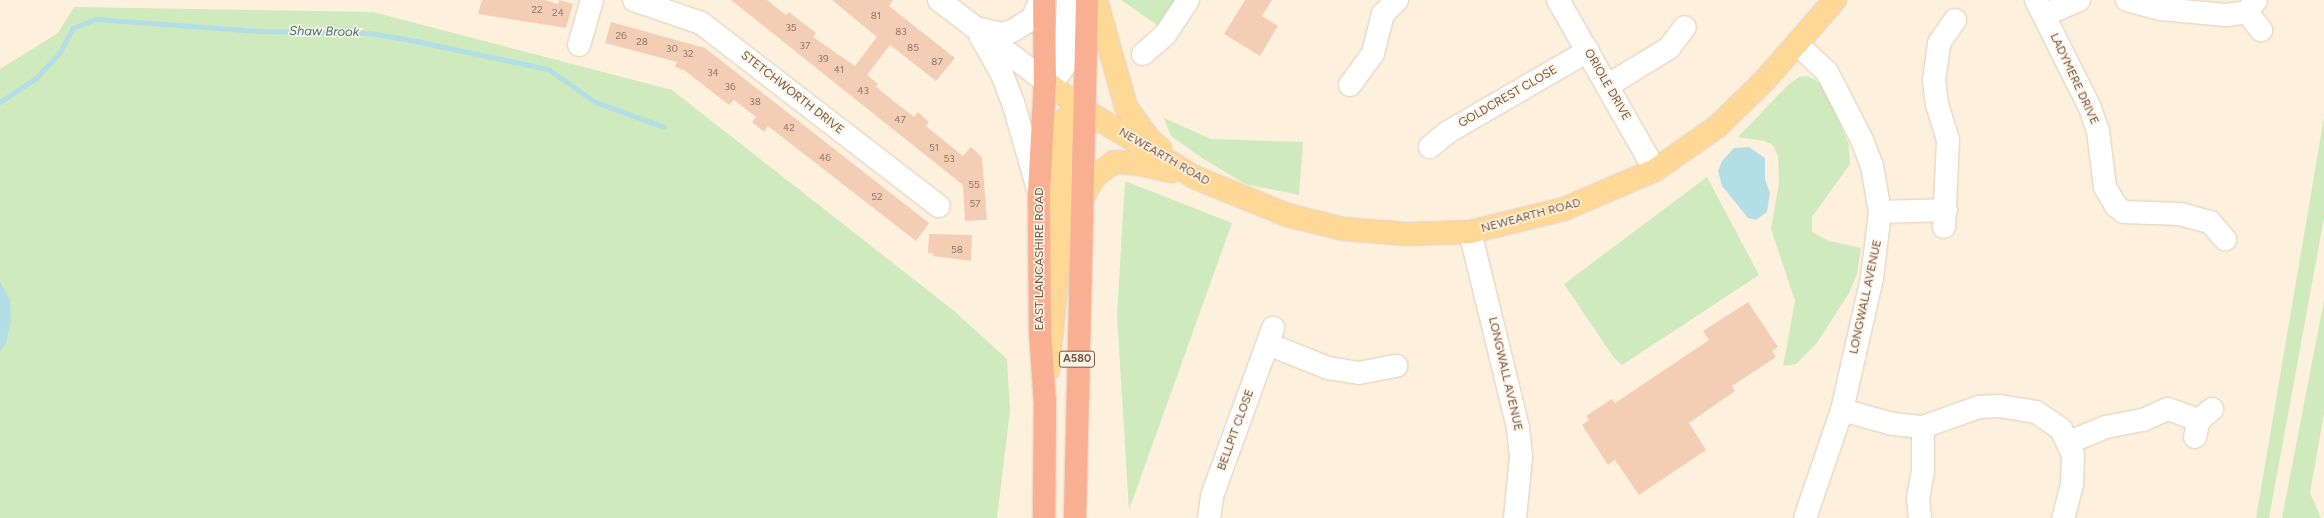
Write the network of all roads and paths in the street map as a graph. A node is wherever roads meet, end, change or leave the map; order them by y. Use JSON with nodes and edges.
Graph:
{"nodes":[{"id":1,"x":592,"y":0,"type":"edge"},
{"id":2,"x":634,"y":0,"type":"edge"},
{"id":3,"x":939,"y":0,"type":"edge"},
{"id":4,"x":1042,"y":0,"type":"edge"},
{"id":5,"x":1068,"y":0,"type":"edge"},
{"id":6,"x":1087,"y":0,"type":"edge"},
{"id":7,"x":1096,"y":0,"type":"edge"},
{"id":8,"x":1188,"y":0,"type":"edge"},
{"id":9,"x":1397,"y":0,"type":"edge"},
{"id":10,"x":1558,"y":0,"type":"edge"},
{"id":11,"x":1835,"y":0,"type":"edge"},
{"id":12,"x":2079,"y":0,"type":"edge"},
{"id":13,"x":2127,"y":0,"type":"edge"},
{"id":14,"x":2251,"y":6,"type":"edge"},
{"id":15,"x":2040,"y":8,"type":"edge"},
{"id":16,"x":1955,"y":20,"type":"dead end"},
{"id":17,"x":975,"y":27,"type":"junction"},
{"id":18,"x":1685,"y":27,"type":"dead end"},
{"id":19,"x":2261,"y":30,"type":"dead end"},
{"id":20,"x":1798,"y":44,"type":"junction"},
{"id":21,"x":579,"y":45,"type":"dead end"},
{"id":22,"x":1588,"y":51,"type":"junction"},
{"id":23,"x":1143,"y":54,"type":"dead end"},
{"id":24,"x":1045,"y":81,"type":"junction"},
{"id":25,"x":1350,"y":85,"type":"dead end"},
{"id":26,"x":1607,"y":86,"type":"junction"},
{"id":27,"x":1084,"y":110,"type":"junction"},
{"id":28,"x":1430,"y":147,"type":"dead end"},
{"id":29,"x":1655,"y":170,"type":"junction"},
{"id":30,"x":1194,"y":177,"type":"junction"},
{"id":31,"x":1039,"y":193,"type":"junction"},
{"id":32,"x":1082,"y":199,"type":"junction"},
{"id":33,"x":939,"y":206,"type":"dead end"},
{"id":34,"x":1880,"y":212,"type":"junction"},
{"id":35,"x":1470,"y":232,"type":"junction"},
{"id":36,"x":2225,"y":239,"type":"dead end"},
{"id":37,"x":1400,"y":365,"type":"dead end"},
{"id":38,"x":1045,"y":403,"type":"junction"},
{"id":39,"x":1842,"y":410,"type":"junction"},
{"id":40,"x":2202,"y":422,"type":"dead end"},
{"id":41,"x":1924,"y":427,"type":"junction"},
{"id":42,"x":2070,"y":442,"type":"junction"},
{"id":43,"x":1044,"y":518,"type":"edge"},
{"id":44,"x":1075,"y":518,"type":"edge"},
{"id":45,"x":1209,"y":518,"type":"edge"},
{"id":46,"x":1515,"y":518,"type":"edge"},
{"id":47,"x":1805,"y":518,"type":"edge"},
{"id":48,"x":1920,"y":518,"type":"edge"},
{"id":49,"x":2063,"y":518,"type":"edge"}],
"edges":[{"from":1,"to":21,"type":"street"},
{"from":2,"to":33,"type":"street","name":"STETCHWORTH DRIVE"},
{"from":3,"to":17,"type":"street"},
{"from":4,"to":17,"type":"street"},
{"from":4,"to":24,"type":"highway","name":"EAST LANCASHIRE ROAD","number":"A580"},
{"from":5,"to":24,"type":"street"},
{"from":6,"to":27,"type":"highway","number":"A580"},
{"from":7,"to":30,"type":"main road"},
{"from":8,"to":23,"type":"street"},
{"from":9,"to":25,"type":"street"},
{"from":10,"to":22,"type":"street","name":"ORIOLE DRIVE"},
{"from":11,"to":20,"type":"main road","name":"NEWEARTH ROAD"},
{"from":12,"to":15,"type":"street"},
{"from":13,"to":14,"type":"street"},
{"from":14,"to":19,"type":"street"},
{"from":15,"to":36,"type":"street","name":"LADYMERE DRIVE"},
{"from":16,"to":34,"type":"street"},
{"from":17,"to":24,"type":"street"},
{"from":17,"to":31,"type":"street"},
{"from":18,"to":26,"type":"street"},
{"from":20,"to":29,"type":"main road","name":"NEWEARTH ROAD"},
{"from":20,"to":34,"type":"street","name":"LONGWALL AVENUE"},
{"from":22,"to":26,"type":"street","name":"ORIOLE DRIVE"},
{"from":22,"to":28,"type":"street","name":"GOLDCREST CLOSE"},
{"from":24,"to":27,"type":"main road","name":"NEWEARTH ROAD"},
{"from":24,"to":31,"type":"highway","name":"EAST LANCASHIRE ROAD","number":"A580"},
{"from":26,"to":29,"type":"street","name":"ORIOLE DRIVE"},
{"from":27,"to":30,"type":"main road","name":"NEWEARTH ROAD"},
{"from":27,"to":32,"type":"highway","number":"A580"},
{"from":27,"to":38,"type":"main road"},
{"from":29,"to":35,"type":"main road","name":"NEWEARTH ROAD"},
{"from":30,"to":32,"type":"main road"},
{"from":30,"to":35,"type":"main road","name":"NEWEARTH ROAD"},
{"from":31,"to":38,"type":"highway","name":"EAST LANCASHIRE ROAD","number":"A580"},
{"from":32,"to":44,"type":"highway","number":"A580"},
{"from":34,"to":39,"type":"street","name":"LONGWALL AVENUE"},
{"from":35,"to":46,"type":"street","name":"LONGWALL AVENUE"},
{"from":37,"to":45,"type":"street","name":"BELLPIT CLOSE"},
{"from":38,"to":43,"type":"highway","name":"EAST LANCASHIRE ROAD","number":"A580"},
{"from":39,"to":41,"type":"street"},
{"from":39,"to":47,"type":"street","name":"LONGWALL AVENUE"},
{"from":40,"to":42,"type":"street"},
{"from":41,"to":42,"type":"street"},
{"from":41,"to":48,"type":"street"},
{"from":42,"to":49,"type":"street"}]}
